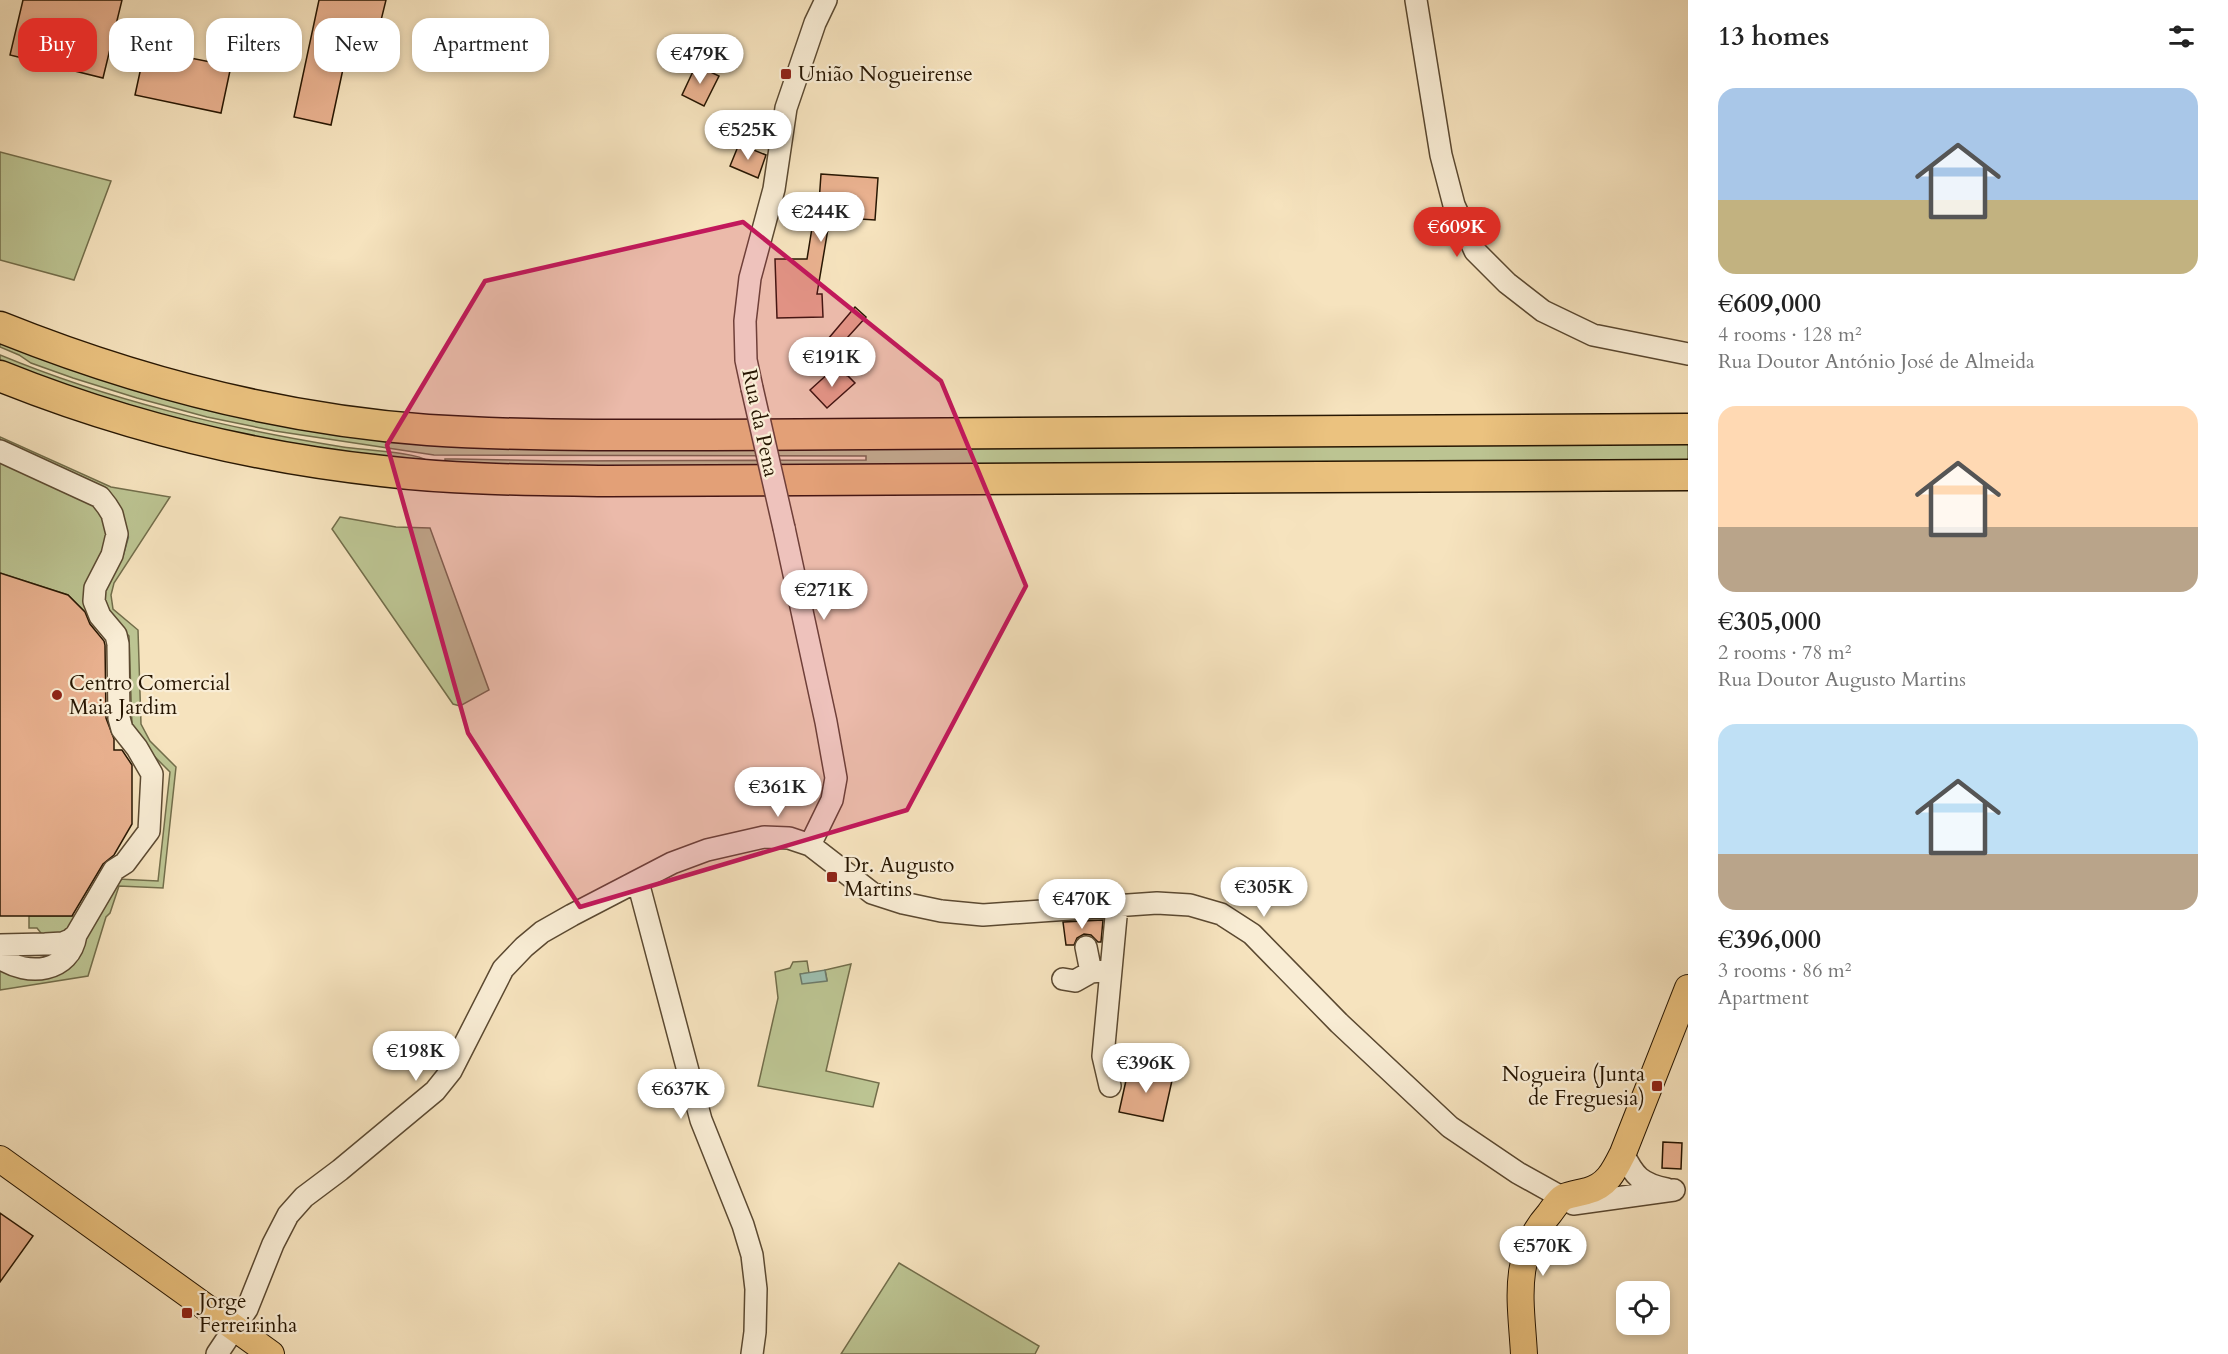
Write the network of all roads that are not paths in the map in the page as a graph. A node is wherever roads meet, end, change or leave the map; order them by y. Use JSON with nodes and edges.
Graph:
{"nodes":[{"id":1,"x":826,"y":0,"type":"edge"},
{"id":2,"x":1416,"y":0,"type":"edge"},
{"id":3,"x":0,"y":309,"type":"edge"},
{"id":4,"x":0,"y":327,"type":"edge"},
{"id":5,"x":40,"y":343,"type":"junction"},
{"id":6,"x":1688,"y":354,"type":"edge"},
{"id":7,"x":5,"y":380,"type":"edge"},
{"id":8,"x":1688,"y":429,"type":"edge"},
{"id":9,"x":0,"y":451,"type":"edge"},
{"id":10,"x":1688,"y":475,"type":"edge"},
{"id":11,"x":810,"y":845,"type":"junction"},
{"id":12,"x":638,"y":882,"type":"junction"},
{"id":13,"x":1117,"y":906,"type":"junction"},
{"id":14,"x":76,"y":934,"type":"junction"},
{"id":15,"x":0,"y":945,"type":"edge"},
{"id":16,"x":1086,"y":947,"type":"dead end"},
{"id":17,"x":0,"y":958,"type":"edge"},
{"id":18,"x":1101,"y":971,"type":"junction"},
{"id":19,"x":1063,"y":979,"type":"dead end"},
{"id":20,"x":1688,"y":988,"type":"edge"},
{"id":21,"x":1110,"y":1086,"type":"dead end"},
{"id":22,"x":1623,"y":1153,"type":"junction"},
{"id":23,"x":0,"y":1159,"type":"edge"},
{"id":24,"x":1681,"y":1189,"type":"edge"},
{"id":25,"x":1559,"y":1202,"type":"junction"},
{"id":26,"x":235,"y":1329,"type":"junction"},
{"id":27,"x":217,"y":1354,"type":"edge"},
{"id":28,"x":271,"y":1354,"type":"edge"},
{"id":29,"x":752,"y":1354,"type":"edge"},
{"id":30,"x":1524,"y":1354,"type":"edge"}],
"edges":[{"from":1,"to":11,"type":"street","name":"Rua da Pena","bridge":true},
{"from":2,"to":6,"type":"street"},
{"from":3,"to":5,"type":"highway"},
{"from":4,"to":5,"type":"highway"},
{"from":5,"to":8,"type":"highway"},
{"from":7,"to":10,"type":"highway"},
{"from":9,"to":14,"type":"street"},
{"from":11,"to":12,"type":"street"},
{"from":11,"to":13,"type":"street"},
{"from":12,"to":26,"type":"street"},
{"from":12,"to":29,"type":"street"},
{"from":13,"to":18,"type":"street"},
{"from":13,"to":25,"type":"street"},
{"from":14,"to":15,"type":"street"},
{"from":14,"to":17,"type":"street"},
{"from":16,"to":18,"type":"street"},
{"from":18,"to":19,"type":"street"},
{"from":18,"to":21,"type":"street"},
{"from":20,"to":22,"type":"main road"},
{"from":22,"to":24,"type":"street"},
{"from":22,"to":25,"type":"main road"},
{"from":23,"to":26,"type":"main road"},
{"from":24,"to":25,"type":"street"},
{"from":25,"to":30,"type":"main road"},
{"from":26,"to":27,"type":"street"},
{"from":26,"to":28,"type":"main road"}]}
